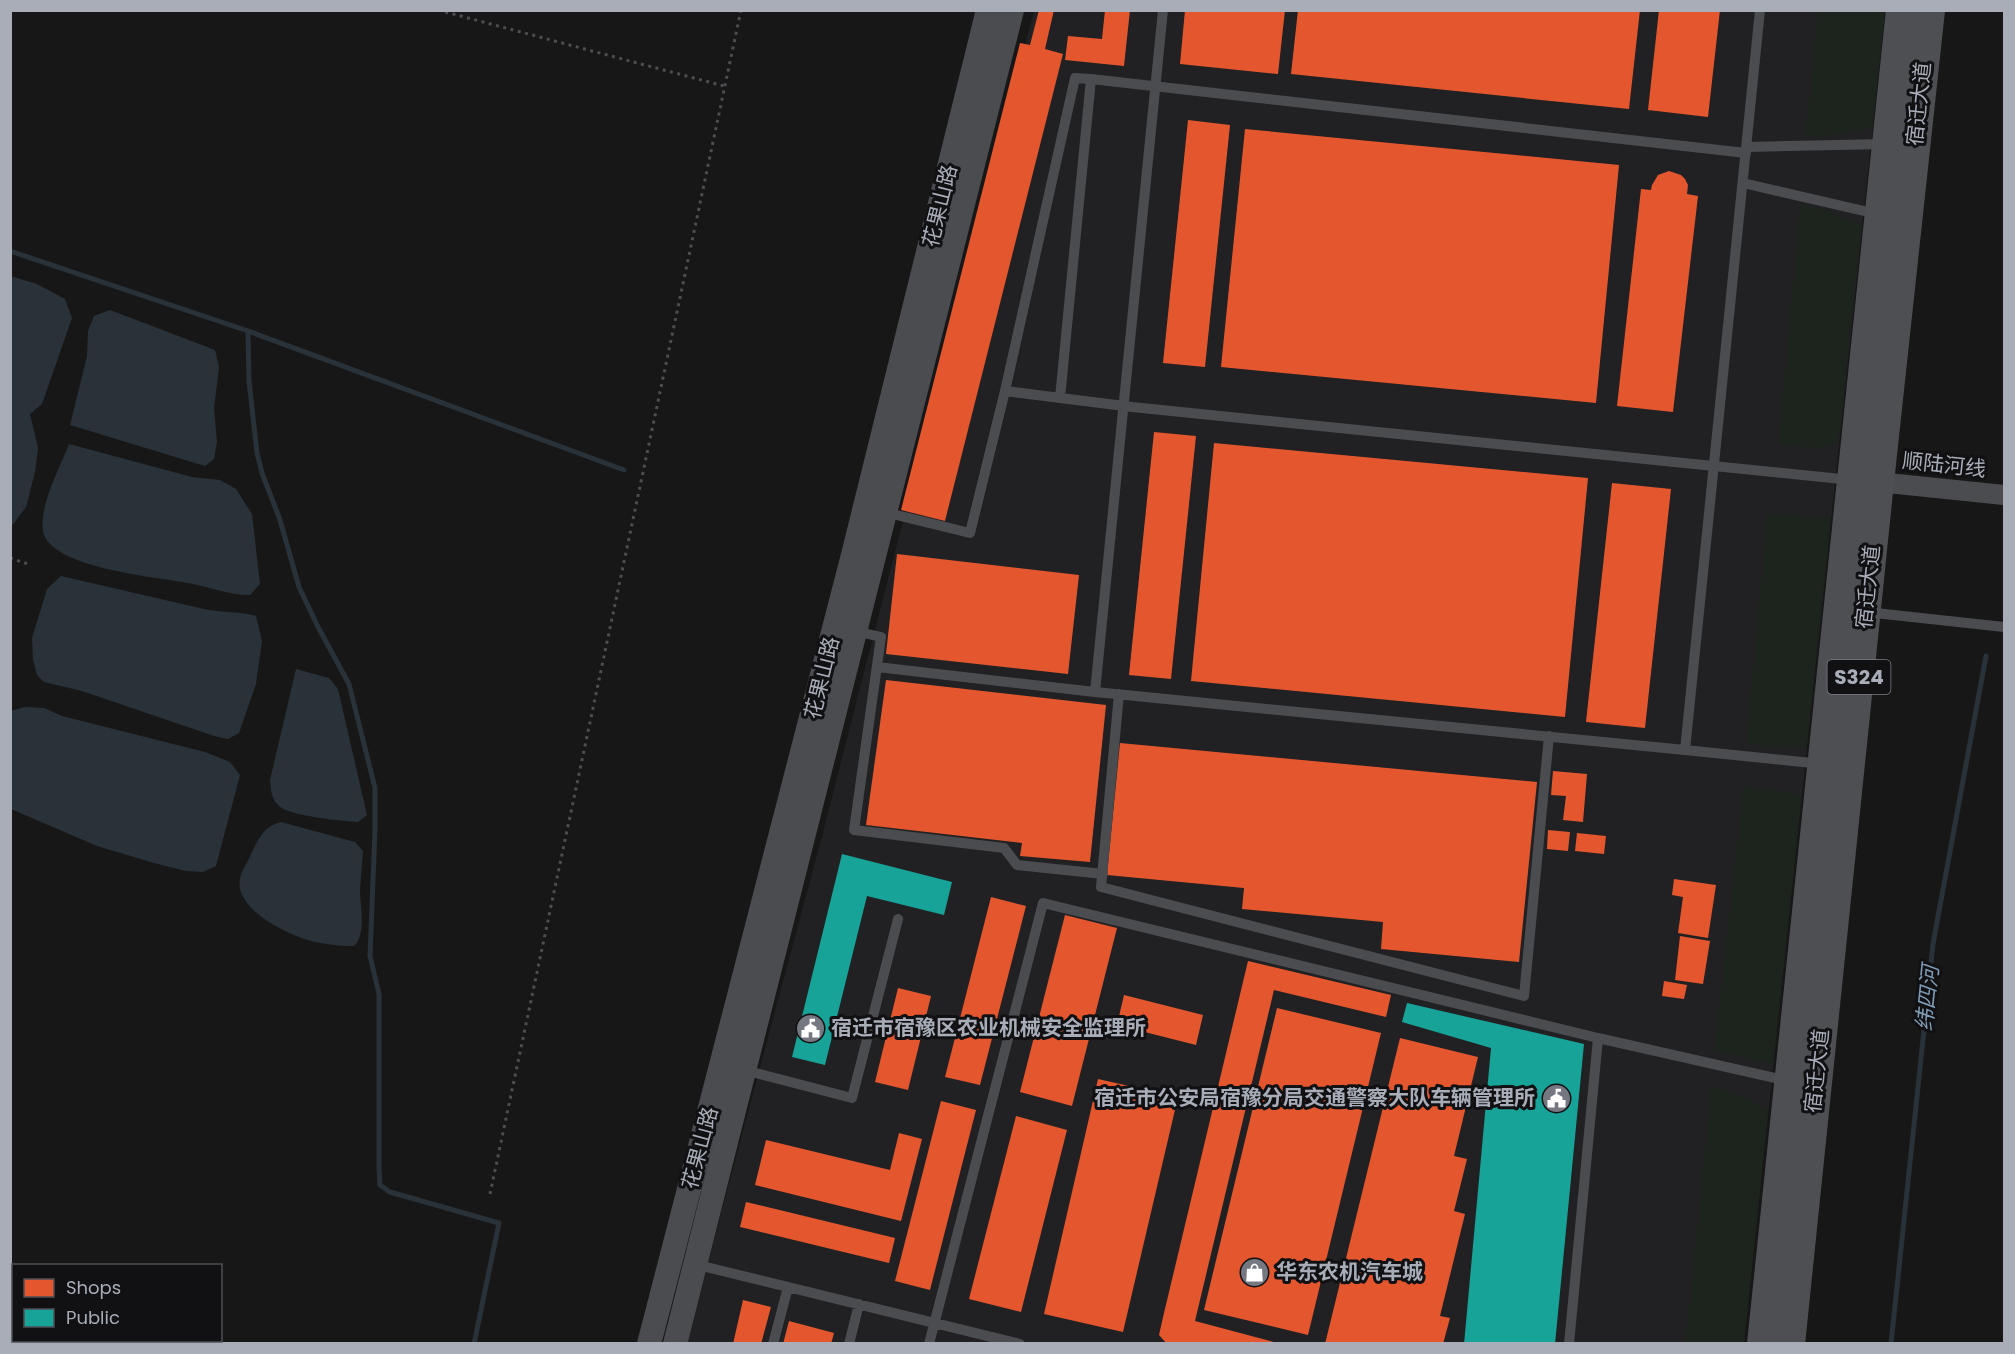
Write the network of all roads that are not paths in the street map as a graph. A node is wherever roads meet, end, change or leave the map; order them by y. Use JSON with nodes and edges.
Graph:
{"nodes":[{"id":1,"x":988,"y":10,"type":"edge"},
{"id":2,"x":1012,"y":10,"type":"edge"},
{"id":3,"x":1163,"y":10,"type":"edge"},
{"id":4,"x":1761,"y":10,"type":"edge"},
{"id":5,"x":1902,"y":10,"type":"edge"},
{"id":6,"x":1929,"y":10,"type":"edge"},
{"id":7,"x":1091,"y":79,"type":"junction"},
{"id":8,"x":1156,"y":87,"type":"junction"},
{"id":9,"x":1888,"y":144,"type":"junction"},
{"id":10,"x":1746,"y":150,"type":"junction"},
{"id":11,"x":1743,"y":183,"type":"junction"},
{"id":12,"x":1881,"y":215,"type":"junction"},
{"id":13,"x":1005,"y":391,"type":"junction"},
{"id":14,"x":1060,"y":398,"type":"junction"},
{"id":15,"x":1124,"y":405,"type":"junction"},
{"id":16,"x":1714,"y":466,"type":"junction"},
{"id":17,"x":1866,"y":481,"type":"junction"},
{"id":18,"x":2004,"y":495,"type":"edge"},
{"id":19,"x":875,"y":510,"type":"junction"},
{"id":20,"x":1852,"y":610,"type":"junction"},
{"id":21,"x":2004,"y":627,"type":"edge"},
{"id":22,"x":845,"y":629,"type":"junction"},
{"id":23,"x":877,"y":667,"type":"junction"},
{"id":24,"x":1095,"y":692,"type":"junction"},
{"id":25,"x":1119,"y":694,"type":"junction"},
{"id":26,"x":1549,"y":736,"type":"junction"},
{"id":27,"x":1685,"y":750,"type":"junction"},
{"id":28,"x":1823,"y":764,"type":"junction"},
{"id":29,"x":1102,"y":874,"type":"junction"},
{"id":30,"x":898,"y":919,"type":"dead end"},
{"id":31,"x":1598,"y":1038,"type":"junction"},
{"id":32,"x":744,"y":1070,"type":"junction"},
{"id":33,"x":1790,"y":1082,"type":"junction"},
{"id":34,"x":672,"y":1258,"type":"junction"},
{"id":35,"x":695,"y":1264,"type":"junction"},
{"id":36,"x":788,"y":1287,"type":"junction"},
{"id":37,"x":859,"y":1304,"type":"junction"},
{"id":38,"x":934,"y":1323,"type":"junction"},
{"id":39,"x":649,"y":1344,"type":"edge"},
{"id":40,"x":675,"y":1344,"type":"edge"},
{"id":41,"x":773,"y":1344,"type":"edge"},
{"id":42,"x":849,"y":1344,"type":"edge"},
{"id":43,"x":929,"y":1344,"type":"edge"},
{"id":44,"x":1020,"y":1344,"type":"edge"},
{"id":45,"x":1569,"y":1344,"type":"edge"},
{"id":46,"x":1763,"y":1344,"type":"edge"},
{"id":47,"x":1789,"y":1344,"type":"edge"}],
"edges":[{"from":1,"to":19,"type":"street","name":"花果山路"},
{"from":2,"to":19,"type":"street","name":"花果山路"},
{"from":3,"to":8,"type":"lane"},
{"from":4,"to":10,"type":"lane"},
{"from":5,"to":9,"type":"main road","name":"宿迁大道","number":"S324"},
{"from":6,"to":17,"type":"main road","name":"宿迁大道","number":"S324"},
{"from":7,"to":8,"type":"lane"},
{"from":7,"to":13,"type":"lane"},
{"from":7,"to":14,"type":"lane"},
{"from":8,"to":10,"type":"lane"},
{"from":8,"to":15,"type":"lane"},
{"from":9,"to":10,"type":"lane"},
{"from":9,"to":12,"type":"main road","name":"宿迁大道","number":"S324"},
{"from":10,"to":11,"type":"lane"},
{"from":11,"to":12,"type":"lane"},
{"from":11,"to":16,"type":"lane"},
{"from":12,"to":17,"type":"main road","name":"宿迁大道","number":"S324"},
{"from":13,"to":14,"type":"lane"},
{"from":13,"to":19,"type":"lane"},
{"from":14,"to":15,"type":"lane"},
{"from":15,"to":16,"type":"lane"},
{"from":15,"to":24,"type":"lane"},
{"from":16,"to":17,"type":"lane"},
{"from":16,"to":27,"type":"lane"},
{"from":17,"to":18,"type":"street","name":"顺陆河线"},
{"from":17,"to":20,"type":"main road","name":"宿迁大道","number":"S324"},
{"from":19,"to":22,"type":"street","name":"花果山路"},
{"from":20,"to":21,"type":"lane"},
{"from":20,"to":28,"type":"main road","name":"宿迁大道","number":"S324"},
{"from":20,"to":47,"type":"main road","name":"宿迁大道","number":"S324"},
{"from":22,"to":23,"type":"lane"},
{"from":22,"to":32,"type":"street","name":"花果山路"},
{"from":22,"to":34,"type":"street","name":"花果山路"},
{"from":23,"to":24,"type":"lane"},
{"from":23,"to":29,"type":"lane"},
{"from":24,"to":25,"type":"lane"},
{"from":25,"to":26,"type":"lane"},
{"from":25,"to":29,"type":"lane"},
{"from":26,"to":27,"type":"lane"},
{"from":26,"to":29,"type":"lane"},
{"from":27,"to":28,"type":"lane"},
{"from":28,"to":33,"type":"main road","name":"宿迁大道","number":"S324"},
{"from":30,"to":32,"type":"lane"},
{"from":31,"to":33,"type":"lane"},
{"from":31,"to":38,"type":"lane"},
{"from":31,"to":45,"type":"lane"},
{"from":32,"to":35,"type":"street","name":"花果山路"},
{"from":33,"to":46,"type":"main road","name":"宿迁大道","number":"S324"},
{"from":34,"to":35,"type":"lane"},
{"from":34,"to":39,"type":"street","name":"花果山路"},
{"from":35,"to":36,"type":"lane"},
{"from":35,"to":40,"type":"street","name":"花果山路"},
{"from":36,"to":37,"type":"lane"},
{"from":36,"to":41,"type":"lane"},
{"from":37,"to":38,"type":"lane"},
{"from":37,"to":42,"type":"lane"},
{"from":38,"to":43,"type":"lane"},
{"from":38,"to":44,"type":"lane"}]}
